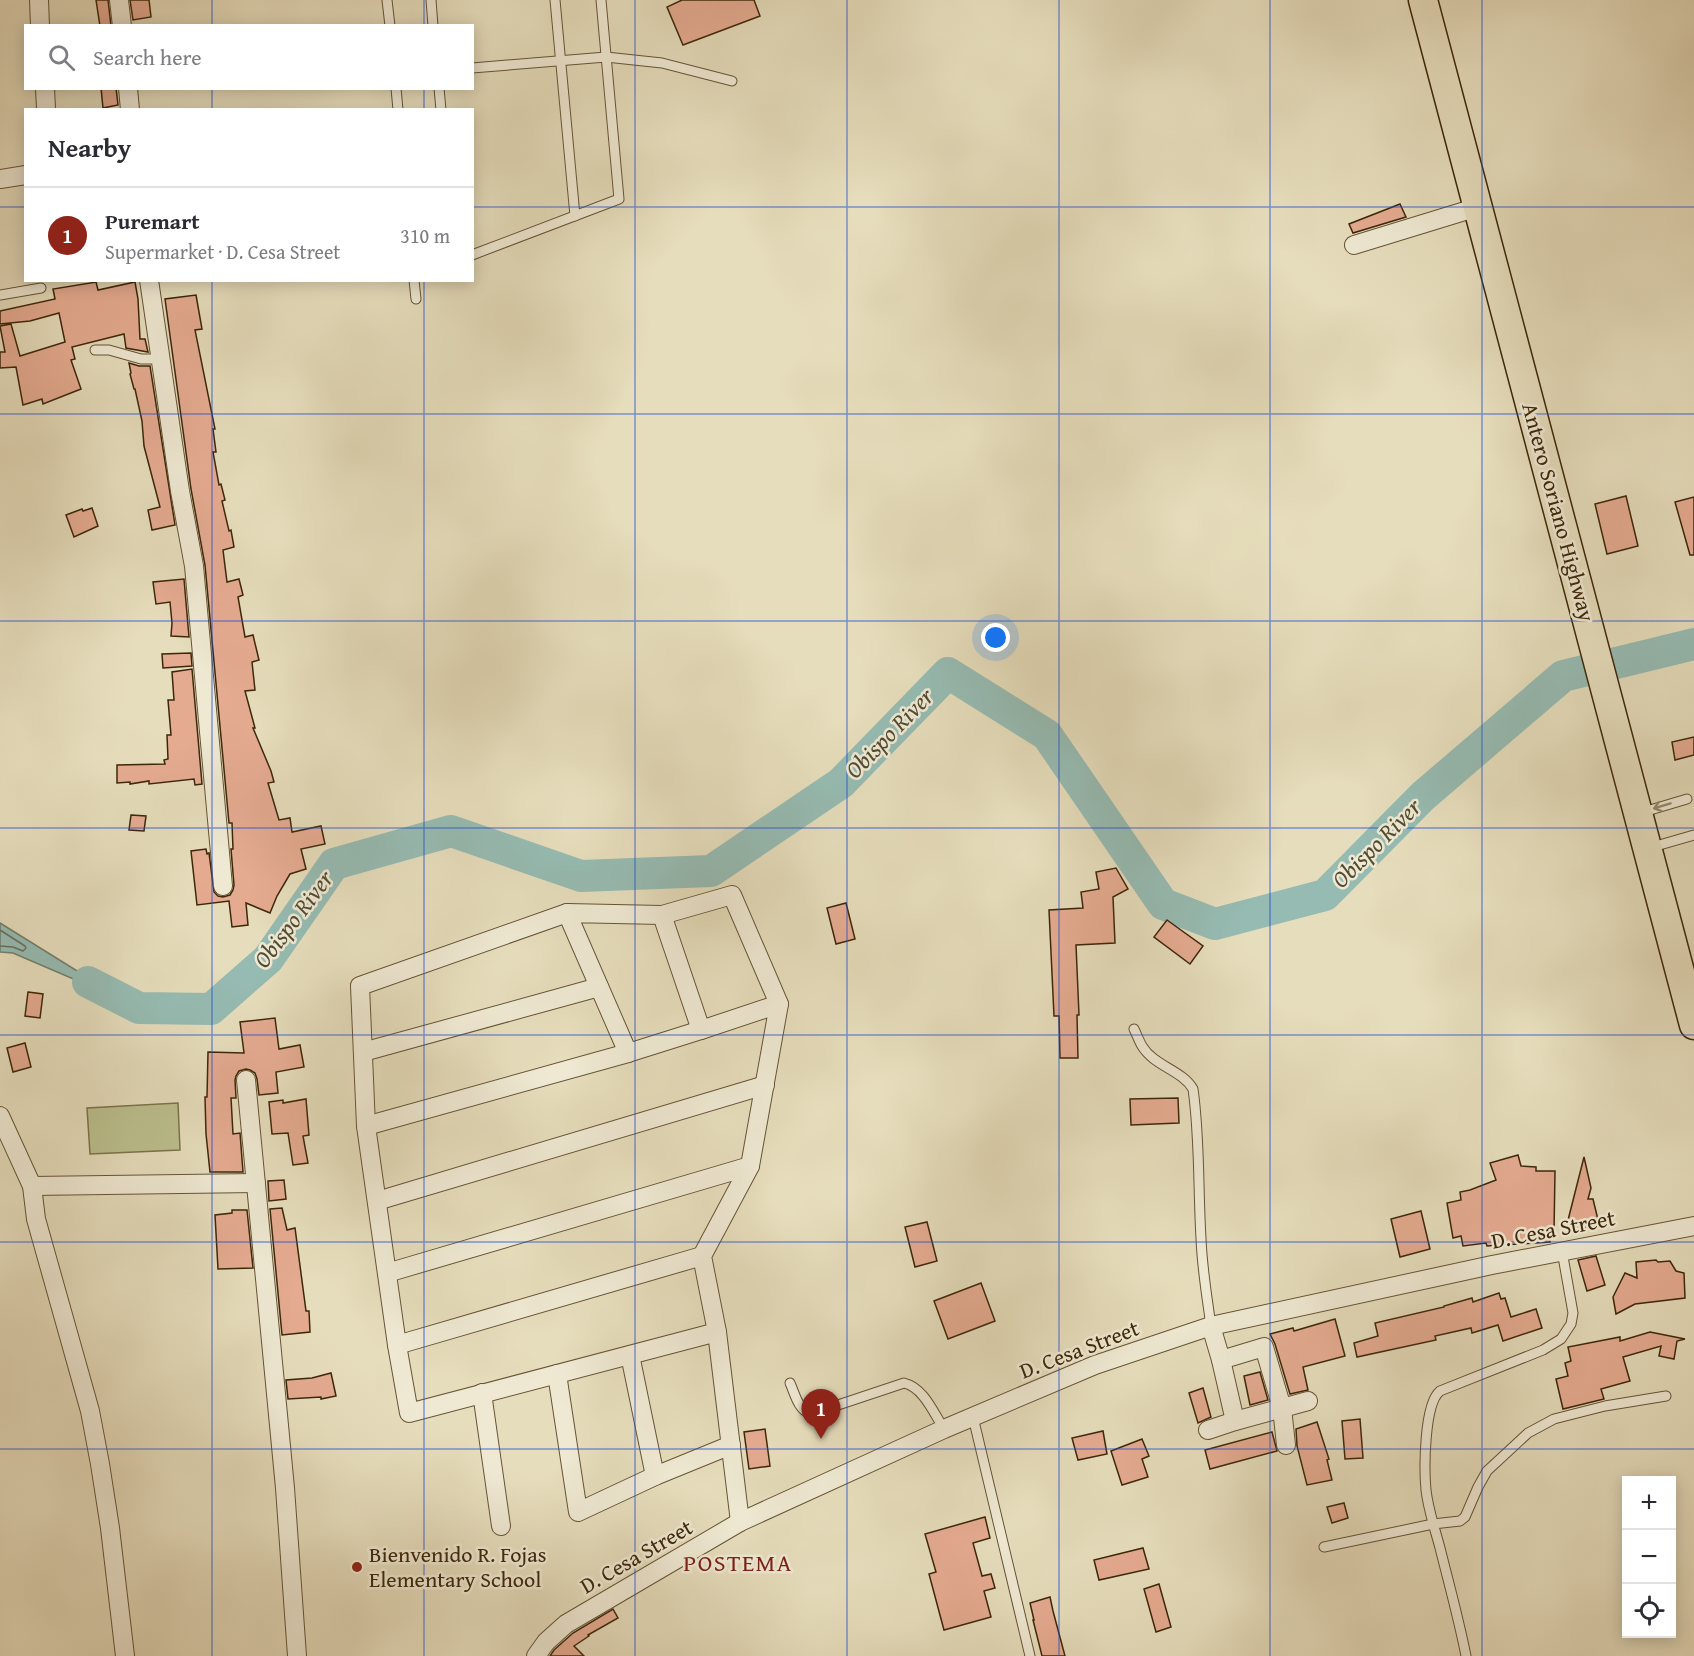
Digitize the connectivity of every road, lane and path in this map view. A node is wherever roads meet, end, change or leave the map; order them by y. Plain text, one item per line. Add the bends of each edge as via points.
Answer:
1 (39, 0) edge
2 (119, 0) edge
3 (387, 0) edge
4 (431, 0) edge
5 (555, 0) edge
6 (601, 0) edge
7 (1423, 0) edge
8 (40, 24) edge
9 (122, 24) edge
10 (390, 24) edge
11 (434, 24) edge
12 (606, 57) junction
13 (561, 61) junction
14 (474, 69) edge
15 (732, 81) dead end
16 (45, 90) edge
17 (128, 90) edge
18 (396, 90) edge
19 (439, 90) edge
20 (46, 108) edge
21 (130, 108) edge
22 (398, 108) edge
23 (441, 108) edge
24 (24, 175) edge
25 (0, 179) edge
26 (1478, 207) junction
27 (575, 216) junction
28 (1354, 244) dead end
29 (474, 254) edge
30 (149, 282) edge
31 (414, 282) edge
32 (41, 288) dead end
33 (0, 295) edge
34 (416, 299) dead end
35 (95, 350) dead end
36 (161, 359) junction
37 (1687, 799) dead end
38 (1638, 813) junction
39 (1694, 835) edge
40 (1647, 848) junction
41 (223, 886) dead end
42 (567, 913) junction
43 (662, 915) junction
44 (599, 987) junction
45 (779, 1004) junction
46 (1694, 1025) edge
47 (1134, 1029) dead end
48 (701, 1030) junction
49 (363, 1052) junction
50 (628, 1053) junction
51 (246, 1080) dead end
52 (765, 1085) junction
53 (0, 1116) edge
54 (366, 1126) junction
55 (750, 1166) junction
56 (256, 1182) junction
57 (32, 1186) junction
58 (377, 1201) junction
59 (1694, 1226) edge
60 (1562, 1251) junction
61 (702, 1256) junction
62 (387, 1273) junction
63 (1211, 1326) junction
64 (717, 1332) junction
65 (397, 1345) junction
66 (630, 1355) junction
67 (1221, 1360) junction
68 (557, 1374) junction
69 (790, 1383) dead end
70 (482, 1393) junction
71 (1666, 1396) dead end
72 (1308, 1401) dead end
73 (1282, 1408) junction
74 (973, 1417) junction
75 (1235, 1421) junction
76 (944, 1429) junction
77 (1208, 1430) dead end
78 (730, 1445) junction
79 (1286, 1445) dead end
80 (655, 1476) junction
81 (740, 1522) junction
82 (1433, 1524) junction
83 (501, 1526) dead end
84 (1324, 1546) dead end
85 (124, 1656) edge
86 (297, 1656) edge
87 (536, 1656) edge
88 (1030, 1656) edge
89 (1466, 1656) edge

1 - 8 street
2 - 9 street
3 - 10 lane
4 - 11 lane
5 - 13 lane
6 - 12 lane
7 - 26 main road, Antero Soriano Highway
12 - 13 lane
12 - 15 lane via 662,63
12 - 27 lane via 619,199
13 - 14 lane
13 - 27 lane
16 - 20 street
17 - 21 street
18 - 22 lane
19 - 23 lane
24 - 25 street
26 - 28 street
26 - 38 main road, Antero Soriano Highway
27 - 29 lane
30 - 36 street
31 - 34 lane
32 - 33 lane
35 - 36 lane
36 - 41 street via 194,566
37 -> 38 lane
38 - 40 main road, Antero Soriano Highway
39 - 40 lane
40 - 46 main road, Antero Soriano Highway
42 - 43 street
42 - 44 street
42 - 49 street via 360,986
43 - 45 street via 732,895
43 - 48 street
44 - 49 street
44 - 50 street
45 - 48 street
45 - 52 street
47 - 63 lane via 1143,1048 1193,1089 1201,1248
48 - 50 street
49 - 54 street
50 - 54 street
51 - 56 street
52 - 55 street
52 - 58 street
53 - 57 street
54 - 58 street
55 - 61 street
55 - 62 street
56 - 57 street
56 - 86 street
57 - 85 street via 36,1219 90,1411 110,1528
58 - 62 street
59 - 60 street, D. Cesa Street
60 - 63 street, D. Cesa Street
60 - 82 lane via 1573,1313 1561,1339 1435,1395 1428,1420 1425,1464
61 - 64 street
61 - 65 street
62 - 65 street
63 - 67 street
63 - 74 street, D. Cesa Street via 1095,1365
64 - 66 street
64 - 78 street
65 - 70 street via 409,1413
66 - 68 street
66 - 80 street
67 - 73 street via 1264,1347
67 - 75 street
68 - 70 street
68 - 80 street via 578,1512
69 - 76 lane via 801,1408 811,1414 904,1383 911,1385 919,1390
70 - 83 street
71 - 82 lane via 1605,1406 1554,1419 1537,1428 1487,1470 1465,1517
72 - 73 street
73 - 75 street
73 - 79 street
74 - 76 street, D. Cesa Street
74 - 88 lane
75 - 77 street
76 - 81 street, D. Cesa Street
78 - 80 street
78 - 81 street
81 - 87 street, D. Cesa Street via 566,1624
82 - 84 lane
82 - 89 lane

